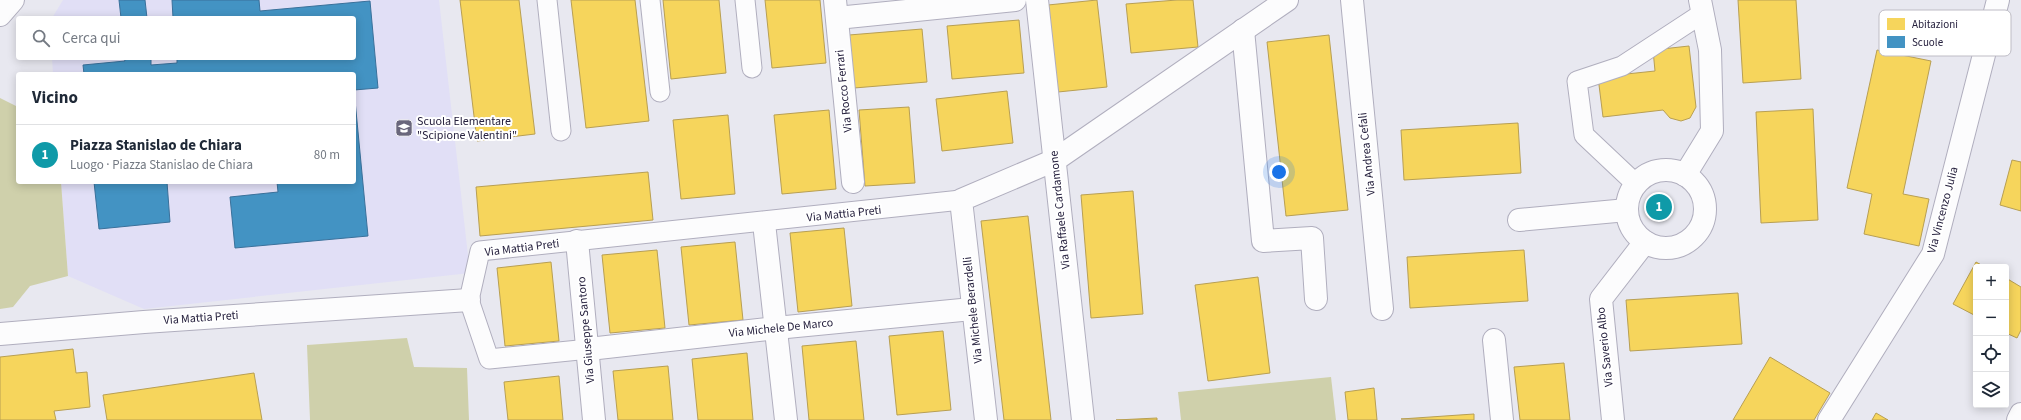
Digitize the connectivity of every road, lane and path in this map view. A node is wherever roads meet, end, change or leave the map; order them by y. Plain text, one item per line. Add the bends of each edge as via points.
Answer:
1 (13, 0) edge
2 (547, 0) edge
3 (650, 0) edge
4 (745, 0) edge
5 (1015, 0) edge
6 (1037, 0) edge
7 (1287, 0) edge
8 (1352, 0) edge
9 (1998, 0) edge
10 (1702, 7) edge
11 (836, 9) edge
12 (1995, 10) edge
13 (0, 15) edge
14 (1242, 30) junction
15 (1984, 56) edge
16 (752, 68) dead end
17 (660, 92) dead end
18 (561, 131) dead end
19 (1055, 160) junction
20 (1685, 175) junction
21 (853, 182) dead end
22 (1636, 184) junction
23 (961, 200) junction
24 (1627, 210) junction
25 (1519, 220) dead end
26 (764, 223) junction
27 (577, 241) junction
28 (1645, 242) junction
29 (1316, 299) dead end
30 (469, 300) junction
31 (972, 309) junction
32 (1382, 309) dead end
33 (776, 328) junction
34 (0, 334) edge
35 (1494, 340) dead end
36 (589, 349) junction
37 (2021, 414) edge
38 (594, 420) edge
39 (786, 420) edge
40 (986, 420) edge
41 (1083, 420) edge
42 (1502, 420) edge
43 (1613, 420) edge
44 (1829, 420) edge
45 (2018, 420) edge

1 - 13 street
2 - 18 lane
3 - 17 lane
4 - 16 lane
5 - 11 street
6 - 19 street, Via Raffaele Cardamone
7 - 14 street
8 - 32 street, Via Andrea Cefali
9 - 12 street, Via Vincenzo Julia
10 - 20 street via 1710,50 1712,131
10 - 22 lane via 1622,66 1577,81 1584,135
11 - 21 street, Via Rocco Ferrari
14 - 19 street
14 - 29 street via 1262,241 1312,238
15 - 44 street, Via Vincenzo Julia via 1933,254
19 - 23 street
19 - 41 street, Via Raffaele Cardamone
20 - 22 street via 1659,171 1646,176
20 - 28 street via 1696,183 1703,194 1704,219 1700,230 1691,240 1680,246 1656,247
22 - 24 street
23 - 26 lane, Via Mattia Preti
23 - 31 street, Via Michele Berardelli
24 - 25 street
24 - 28 street via 1630,223
26 - 27 lane, Via Mattia Preti
26 - 33 street
27 - 30 lane, Via Mattia Preti via 480,251
27 - 36 street, Via Giuseppe Santoro
28 - 43 street, Via Saverio Albo via 1601,299
30 - 34 street, Via Mattia Preti
30 - 36 lane via 489,359
31 - 33 street, Via Michele De Marco
31 - 40 street, Via Michele Berardelli
33 - 36 street, Via Michele De Marco
33 - 39 street
35 - 42 street
36 - 38 street, Via Giuseppe Santoro
37 - 45 street

